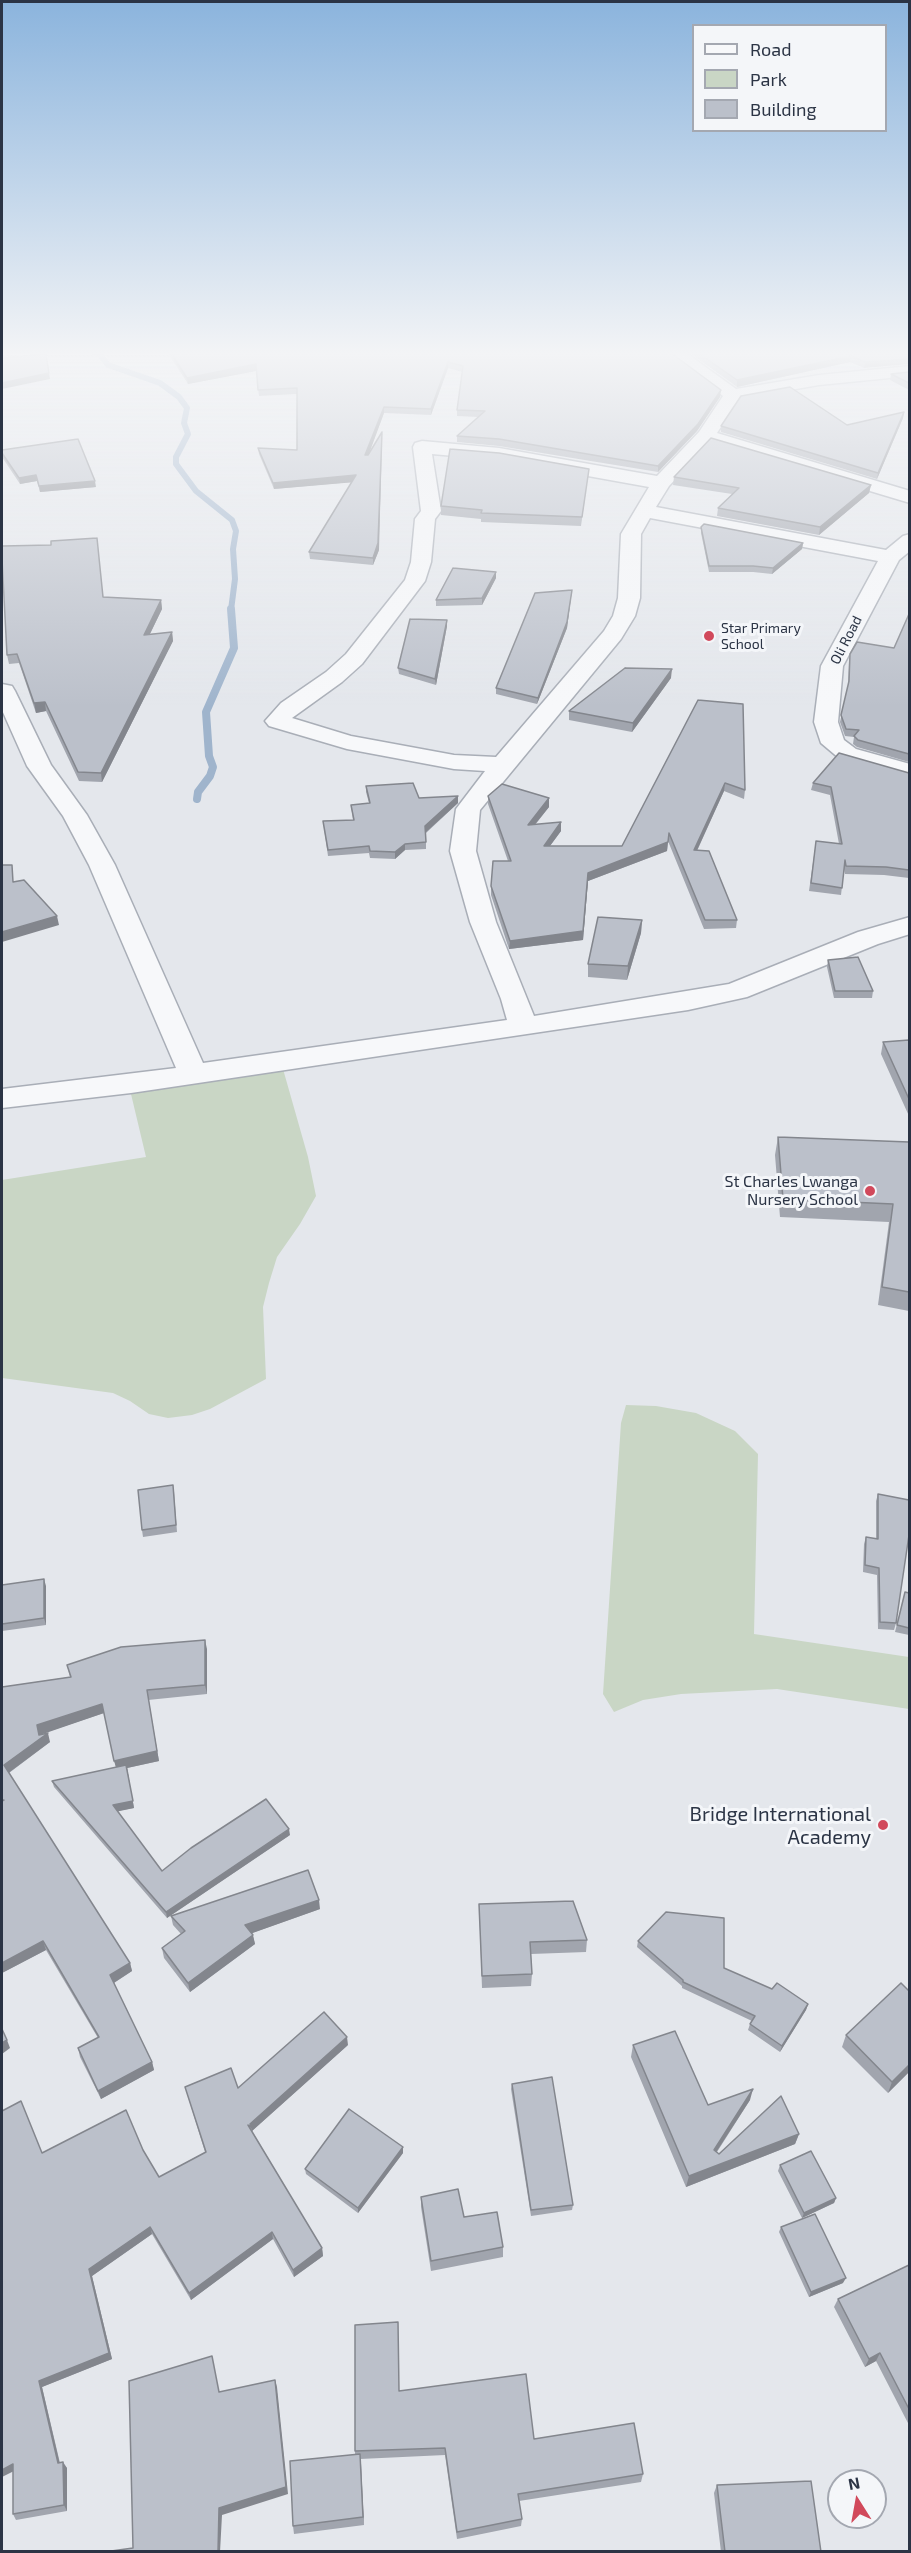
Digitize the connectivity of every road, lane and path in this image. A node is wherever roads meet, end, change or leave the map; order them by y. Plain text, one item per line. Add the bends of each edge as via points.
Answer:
1 (425, 469) edge
2 (584, 469) edge
3 (674, 469) edge
4 (818, 469) edge
5 (661, 483) junction
6 (909, 496) edge
7 (644, 511) junction
8 (909, 540) edge
9 (890, 558) junction
10 (2, 691) edge
11 (502, 765) junction
12 (909, 772) edge
13 (909, 925) edge
14 (523, 1027) junction
15 (193, 1074) junction
16 (2, 1098) edge

1 - 11 street via 431,511 425,519 415,581 354,659 277,721 347,742 454,762
2 - 5 street
3 - 5 street
4 - 6 street
5 - 7 street
7 - 9 street
7 - 11 street via 631,534 629,598 624,616
8 - 9 street, Oli Road
9 - 12 street, Oli Road via 831,666 826,722 833,743 848,754
10 - 15 street via 39,766 75,815 102,865
11 - 14 street via 468,809 463,851 483,922
13 - 14 street via 737,991
14 - 15 street
15 - 16 street

